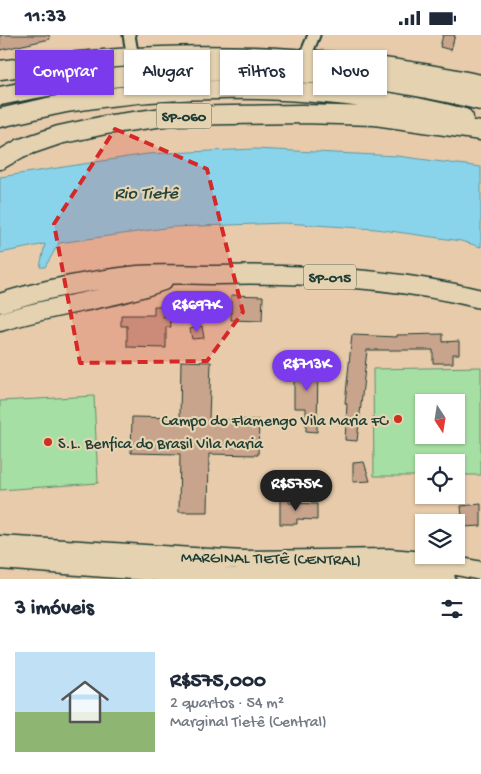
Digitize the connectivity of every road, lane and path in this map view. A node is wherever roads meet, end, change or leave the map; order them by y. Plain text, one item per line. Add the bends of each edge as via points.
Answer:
1 (128, 35) edge
2 (314, 35) edge
3 (131, 50) edge
4 (210, 55) edge
5 (305, 57) junction
6 (15, 68) edge
7 (0, 70) edge
8 (114, 78) edge
9 (15, 79) edge
10 (0, 82) edge
11 (481, 84) edge
12 (15, 92) edge
13 (0, 95) edge
14 (56, 95) edge
15 (481, 101) edge
16 (0, 107) edge
17 (0, 118) edge
18 (481, 123) edge
19 (481, 131) edge
20 (0, 160) edge
21 (178, 275) junction
22 (481, 299) edge
23 (0, 303) edge
24 (0, 322) edge
25 (0, 545) edge
26 (0, 560) edge
27 (481, 571) edge
28 (215, 575) junction
29 (250, 579) edge
30 (446, 579) edge

1 - 3 lane
2 - 5 lane
4 - 5 highway
5 - 11 highway via 440,75
6 - 7 highway
8 - 15 highway via 187,72 282,73 385,81
9 - 10 highway
12 - 13 highway
14 - 16 highway
17 - 18 highway via 77,102 163,93 251,90 340,95 409,104
19 - 20 highway, SP-060 via 376,116 171,116 59,135 21,148
21 - 22 highway, SP-015 via 320,276 402,284
21 - 23 highway, SP-015 via 110,279
21 - 24 highway via 151,285
25 - 27 highway, MARGINAL TIETÊ (CENTRAL) via 242,560 389,558 438,561
26 - 28 highway
28 - 29 highway
28 - 30 highway via 410,574

